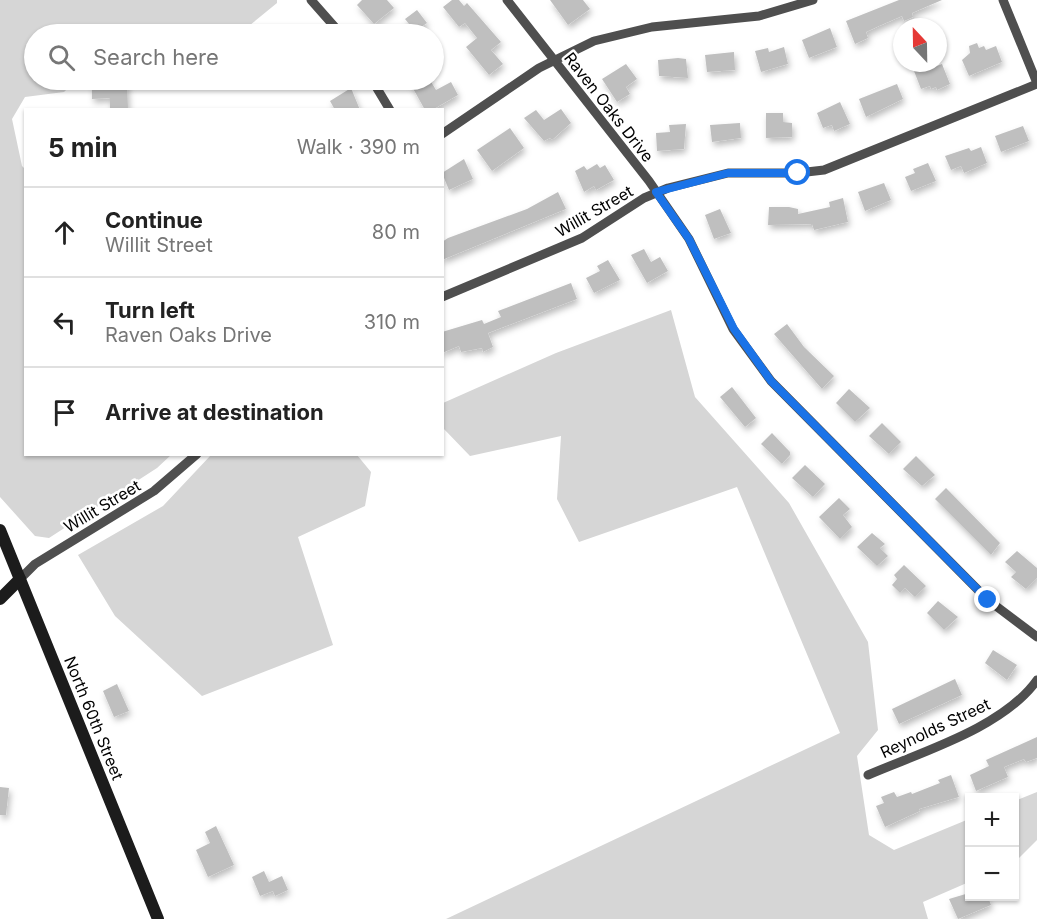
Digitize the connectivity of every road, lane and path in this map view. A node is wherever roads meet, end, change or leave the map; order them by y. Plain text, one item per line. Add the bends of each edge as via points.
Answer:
1 (311, 0) edge
2 (507, 0) edge
3 (813, 0) edge
4 (1003, 0) edge
5 (332, 24) edge
6 (553, 60) junction
7 (1037, 84) edge
8 (378, 90) edge
9 (389, 108) edge
10 (444, 133) edge
11 (656, 192) junction
12 (444, 296) edge
13 (195, 456) edge
14 (0, 530) edge
15 (20, 579) junction
16 (0, 599) edge
17 (1037, 637) edge
18 (1037, 680) edge
19 (868, 775) dead end
20 (158, 919) edge

1 - 5 street
2 - 6 street, Raven Oaks Drive
3 - 6 street via 748,18 627,31 594,40
4 - 7 street
6 - 10 street
6 - 11 street, Raven Oaks Drive
7 - 11 street, Willit Street via 824,170 728,173
8 - 9 street
11 - 12 street, Willit Street via 582,238
11 - 17 street, Raven Oaks Drive via 689,239 734,329 771,381 988,600
13 - 15 street, Willit Street via 154,491 35,564
14 - 15 main road, North 60th Street
15 - 16 main road
15 - 20 main road, North 60th Street
18 - 19 street, Reynolds Street via 1017,703 989,722

